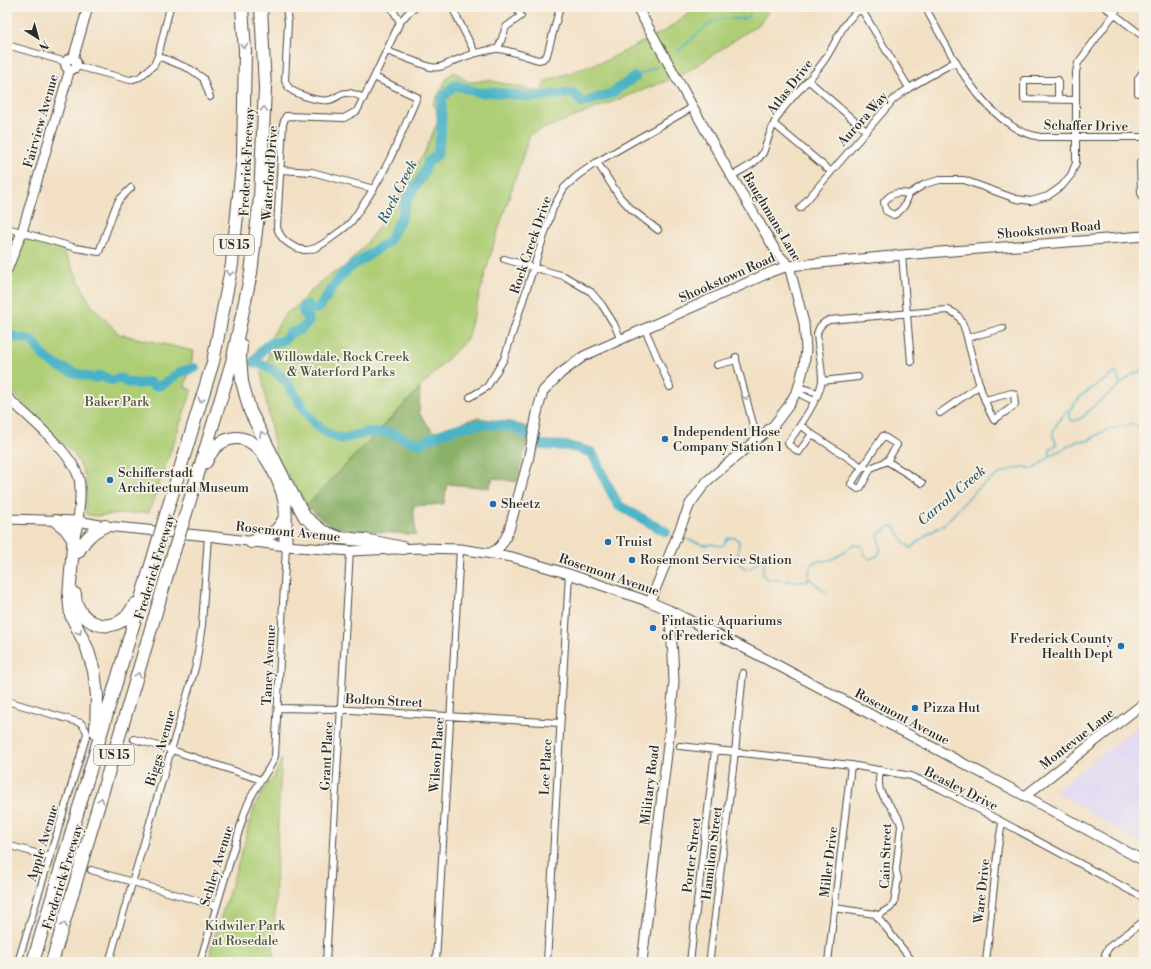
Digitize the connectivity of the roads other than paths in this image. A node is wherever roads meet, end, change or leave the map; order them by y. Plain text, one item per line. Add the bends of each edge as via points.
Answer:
1 (88, 7) edge
2 (170, 7) edge
3 (242, 7) edge
4 (261, 7) edge
5 (286, 7) edge
6 (391, 7) edge
7 (416, 7) edge
8 (452, 7) edge
9 (516, 7) edge
10 (560, 7) edge
11 (637, 7) edge
12 (925, 7) edge
13 (1105, 7) edge
14 (1119, 7) edge
15 (861, 8) edge
16 (1114, 14) junction
17 (400, 22) junction
18 (1144, 37) edge
19 (7, 45) edge
20 (498, 49) junction
21 (387, 51) junction
22 (475, 53) junction
23 (158, 56) junction
24 (956, 61) junction
25 (71, 64) junction
26 (1144, 70) edge
27 (374, 78) junction
28 (808, 80) junction
29 (909, 88) junction
30 (1144, 93) edge
31 (210, 97) dead end
32 (364, 98) junction
33 (1058, 99) junction
34 (1076, 100) junction
35 (693, 107) junction
36 (774, 124) junction
37 (866, 131) junction
38 (1144, 137) edge
39 (1077, 138) junction
40 (1144, 158) edge
41 (597, 162) junction
42 (281, 170) junction
43 (830, 172) junction
44 (732, 176) junction
45 (131, 188) dead end
46 (374, 189) junction
47 (909, 194) dead end
48 (1144, 199) edge
49 (800, 208) dead end
50 (7, 228) edge
51 (658, 230) dead end
52 (22, 232) junction
53 (1144, 236) edge
54 (902, 255) junction
55 (504, 259) dead end
56 (788, 266) junction
57 (535, 268) junction
58 (7, 270) edge
59 (251, 273) junction
60 (907, 313) junction
61 (1003, 328) dead end
62 (645, 330) junction
63 (967, 338) junction
64 (622, 340) junction
65 (911, 362) dead end
66 (717, 365) dead end
67 (858, 377) dead end
68 (822, 381) junction
69 (980, 385) junction
70 (670, 387) dead end
71 (798, 389) junction
72 (818, 393) junction
73 (7, 397) edge
74 (470, 397) dead end
75 (985, 400) junction
76 (814, 401) junction
77 (940, 413) dead end
78 (801, 425) junction
79 (812, 434) junction
80 (756, 436) junction
81 (887, 461) junction
82 (862, 467) junction
83 (871, 468) junction
84 (285, 481) junction
85 (922, 483) dead end
86 (190, 498) junction
87 (286, 516) junction
88 (7, 519) edge
89 (56, 521) junction
90 (78, 521) junction
91 (105, 526) junction
92 (208, 536) junction
93 (73, 539) junction
94 (506, 540) junction
95 (251, 542) junction
96 (286, 546) junction
97 (404, 548) junction
98 (460, 549) junction
99 (350, 551) junction
100 (78, 552) junction
101 (490, 553) junction
102 (512, 557) junction
103 (569, 574) junction
104 (143, 588) junction
105 (650, 602) junction
106 (669, 610) junction
107 (743, 673) dead end
108 (7, 701) edge
109 (1144, 704) edge
110 (278, 708) junction
111 (340, 710) junction
112 (450, 716) junction
113 (560, 723) junction
114 (134, 739) dead end
115 (680, 746) dead end
116 (96, 750) junction
117 (172, 750) junction
118 (715, 750) junction
119 (735, 752) junction
120 (851, 765) junction
121 (880, 770) junction
122 (261, 780) junction
123 (1025, 796) junction
124 (1002, 823) junction
125 (7, 845) edge
126 (50, 857) junction
127 (1144, 861) edge
128 (91, 870) dead end
129 (132, 882) junction
130 (1144, 898) edge
131 (216, 906) junction
132 (834, 908) junction
133 (877, 916) junction
134 (1144, 922) edge
135 (710, 957) dead end
136 (18, 962) edge
137 (33, 962) edge
138 (52, 962) edge
139 (109, 962) edge
140 (200, 962) edge
141 (326, 962) edge
142 (436, 962) edge
143 (547, 962) edge
144 (642, 962) edge
145 (690, 962) edge
146 (828, 962) edge
147 (913, 962) edge
148 (986, 962) edge
149 (1108, 962) edge

1 - 25 main road, Fairview Avenue
2 - 23 street
3 -> 104 highway, Frederick Freeway / US 15, bridge via 245,52 243,156 232,264 213,362
59 -> 4 highway, Frederick Freeway / US 15 via 260,198 265,88
5 - 32 street via 288,23 285,81 289,88 316,100 334,99 346,92
6 - 17 street
7 - 17 street, Waterford Drive
8 - 22 street
9 - 20 street via 520,16 506,27
10 - 20 street via 547,55 543,59 538,60
11 - 35 main road, Baughmans Lane
12 - 24 street, Schaffer Drive
13 - 16 street
14 - 16 street
15 - 28 street, Atlas Drive via 840,31 828,56
15 - 29 street
16 - 18 street
16 - 34 street via 1078,63
17 - 21 street, Waterford Drive
19 - 25 street
20 - 22 street
21 - 22 street via 437,68
21 - 27 street, Waterford Drive
23 - 25 street via 154,65 140,77 130,80
23 - 31 street via 190,69 202,78
24 - 29 street, Aurora Way
24 - 39 street, Schaffer Drive via 982,99 1012,127 1040,137
25 - 52 main road, Fairview Avenue
26 - 30 street via 1138,79 1138,93
27 - 32 street, Waterford Drive
27 - 46 street, Waterford Drive via 417,97
28 - 36 street, Atlas Drive
28 - 37 street
29 - 37 street, Aurora Way via 894,99
32 - 42 street, Waterford Drive via 357,112 344,118 286,116 283,124
33 - 33 street via 1058,80 1024,80 1024,99
33 - 34 street
34 - 39 street
35 - 41 street, Rock Creek Drive
35 - 44 main road, Baughmans Lane
36 - 43 street
36 - 44 street, Atlas Drive via 760,158
37 - 43 street, Aurora Way
38 - 39 street, Schaffer Drive
39 - 47 street via 1076,163 1071,175 1062,186 1048,196 1031,200 1016,199 964,180 940,180 925,184
40 - 48 street via 1140,162 1141,194
41 - 51 street via 619,196
41 - 57 street, Rock Creek Drive via 564,188 553,208
42 - 46 street via 312,172
42 - 46 street, Waterford Drive via 277,227 284,241 304,251 323,244 350,224
43 - 49 street, Aurora Way
44 - 56 main road, Baughmans Lane
45 - 52 street via 115,208 99,252
50 - 52 street
52 - 58 main road, Fairview Avenue
53 - 54 main road, Shookstown Road
54 - 56 main road, Shookstown Road
54 - 60 street
55 - 57 street
56 - 62 main road, Shookstown Road
56 - 71 main road, Baughmans Lane via 804,323 806,350
57 - 64 street via 564,276 591,292 602,305
57 - 74 street, Rock Creek Drive via 504,359 486,387
84 -> 59 highway via 250,410 242,382 240,357
59 - 86 highway, Frederick Freeway / US 15 via 232,362
60 - 63 street via 948,310 954,312 961,319
60 - 65 street
60 - 68 street via 829,320 822,323 817,334
61 - 63 street
62 - 64 main road, Shookstown Road
62 - 70 street
63 - 69 street
64 - 94 main road, Shookstown Road via 584,356 543,391 528,461
66 - 80 street via 736,358
67 - 68 street
68 - 72 street
69 - 75 street
69 - 77 street
71 - 72 street
71 - 76 street via 802,395
71 - 80 main road, Baughmans Lane via 774,425
72 - 76 street
73 - 90 main road via 74,465 80,490
75 - 75 street via 994,420 1015,405 1012,393
76 - 78 street
78 - 79 street
78 - 79 street via 789,445 799,452
79 - 82 street
80 - 105 main road, Baughmans Lane via 706,481 690,504
81 - 82 street via 897,445 883,436
81 - 83 street
81 - 85 street
82 - 83 street
82 - 83 street via 851,484 858,489
84 - 96 highway via 292,523
84 - 97 highway via 305,517 322,531 340,538
86 - 87 highway via 212,450 219,443 236,438 251,443 269,463 282,491
138 -> 86 highway, Frederick Freeway / US 15, bridge
87 - 95 highway via 275,532
87 - 96 highway
88 - 89 main road, Rosemont Avenue
89 - 90 main road, Rosemont Avenue
89 - 93 highway
90 - 91 main road, Rosemont Avenue
90 - 93 highway
90 - 100 highway
91 - 92 main road, Rosemont Avenue
91 - 100 highway via 90,535
92 - 95 main road, Rosemont Avenue
92 - 117 street, Biggs Avenue via 200,642
93 -> 116 highway via 70,607 94,671 97,695
94 - 101 main road via 498,550
94 - 102 main road via 508,553
95 - 96 main road, Rosemont Avenue
96 - 99 main road, Rosemont Avenue
96 - 110 street, Taney Avenue
97 - 98 main road, Rosemont Avenue
97 - 99 main road, Rosemont Avenue
98 - 101 main road, Rosemont Avenue
98 - 112 street, Wilson Place
99 - 111 street, Grant Place
100 - 104 highway via 75,596 79,610 88,620 100,625 119,622 129,614
101 - 102 main road, Rosemont Avenue
102 - 103 main road, Rosemont Avenue
103 - 105 main road, Rosemont Avenue
103 - 113 street, Lee Place
104 - 116 highway, Frederick Freeway / US 15
105 - 106 main road, Rosemont Avenue
106 - 123 main road, Rosemont Avenue
106 - 144 main road, Military Road via 674,682
107 - 119 street, Hamilton Street
108 - 126 street, Apple Avenue via 81,724 86,730 87,734
109 - 123 main road, Montevue Lane
110 - 111 street, Bolton Street
110 - 122 street, Taney Avenue via 275,756
111 - 112 street, Bolton Street
111 - 141 street, Grant Place
112 - 113 street, Bolton Street
112 - 142 street, Wilson Place
113 - 143 street, Lee Place
114 - 117 street
115 - 118 street, Beasley Drive
116 - 137 highway, Frederick Freeway / US 15
117 - 122 street
117 - 129 street, Biggs Avenue
118 - 119 street, Beasley Drive
118 - 145 street, Porter Street
119 - 120 street, Beasley Drive
119 - 135 street, Hamilton Street
120 - 121 street, Beasley Drive
120 - 132 street, Miller Drive
121 - 124 street, Beasley Drive via 928,782
121 - 133 street, Cain Street via 880,789 900,820 901,826 894,903
122 - 131 street, Schley Avenue via 245,811
123 - 127 main road, Rosemont Avenue
124 - 130 street, Beasley Drive
124 - 148 street, Ware Drive
125 - 126 street
126 - 136 street, Apple Avenue
128 - 129 street
129 - 131 street
129 - 139 street, Biggs Avenue
131 - 140 street, Schley Avenue
132 - 133 street
132 - 146 street, Miller Drive
133 - 147 street
134 - 149 street via 1109,947 1105,954

